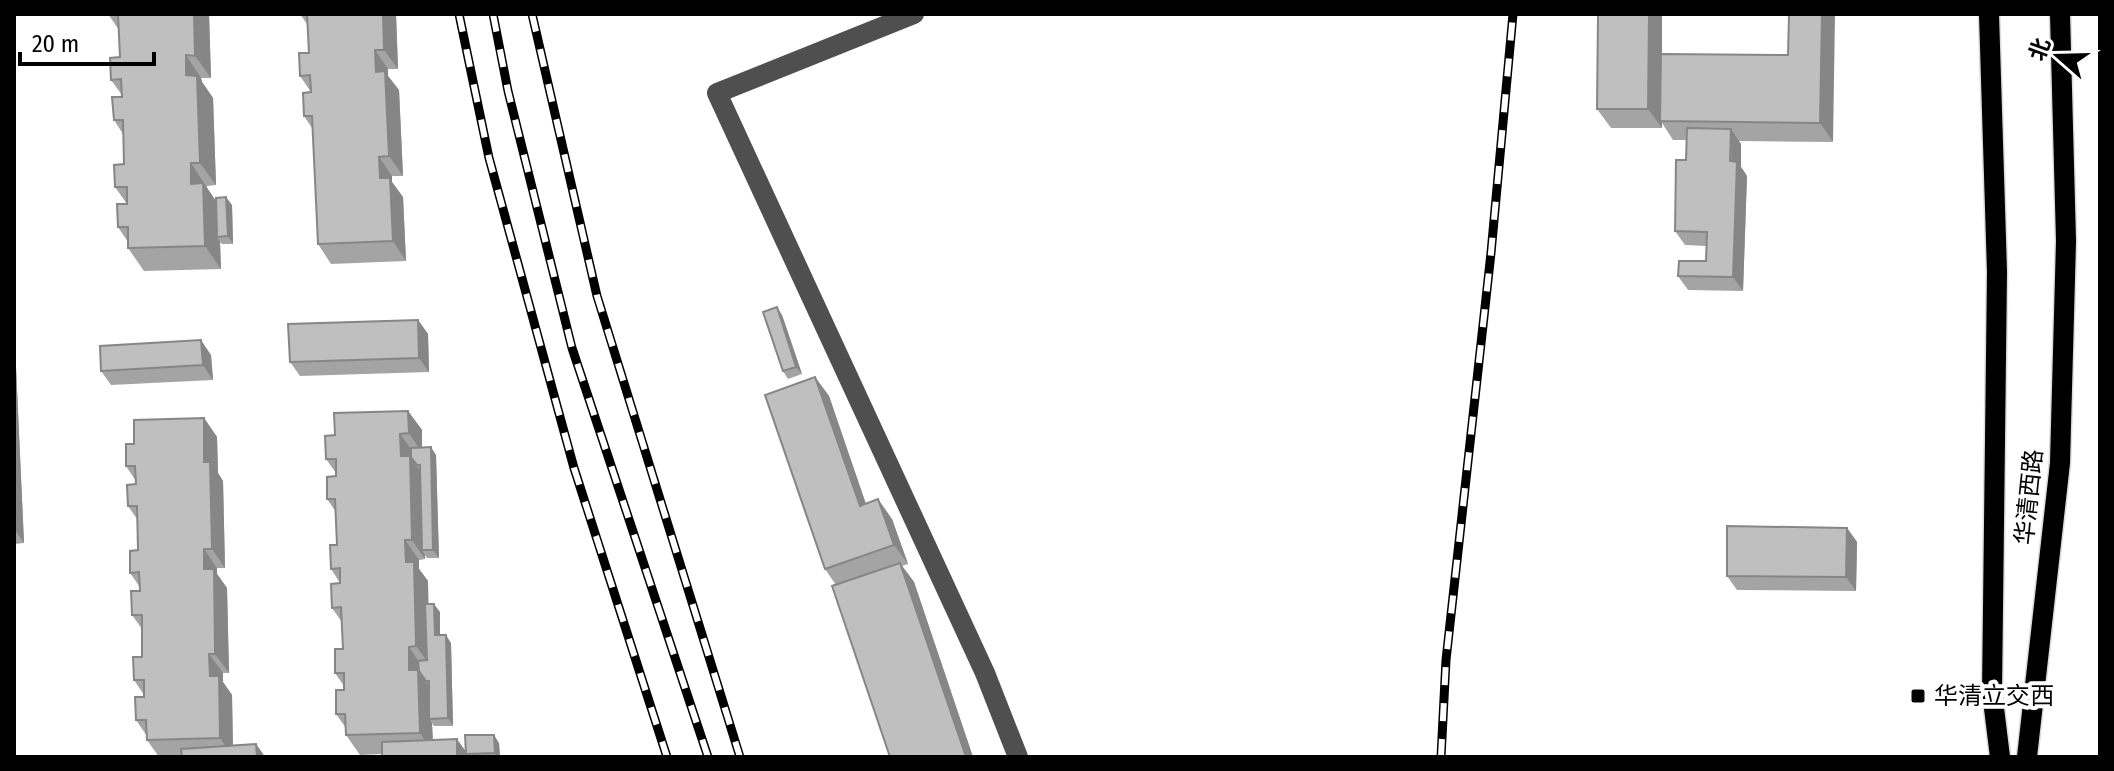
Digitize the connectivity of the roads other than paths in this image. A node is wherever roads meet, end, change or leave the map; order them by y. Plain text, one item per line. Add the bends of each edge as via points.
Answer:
1 (914, 14) edge
2 (1989, 14) edge
3 (2060, 14) edge
4 (1018, 757) edge
5 (2000, 757) edge
6 (2027, 757) edge

1 - 4 lane via 717,93 985,673
2 - 5 main road via 1997,272 1992,692
3 - 6 main road, 华清西路 via 2066,241 2060,463

